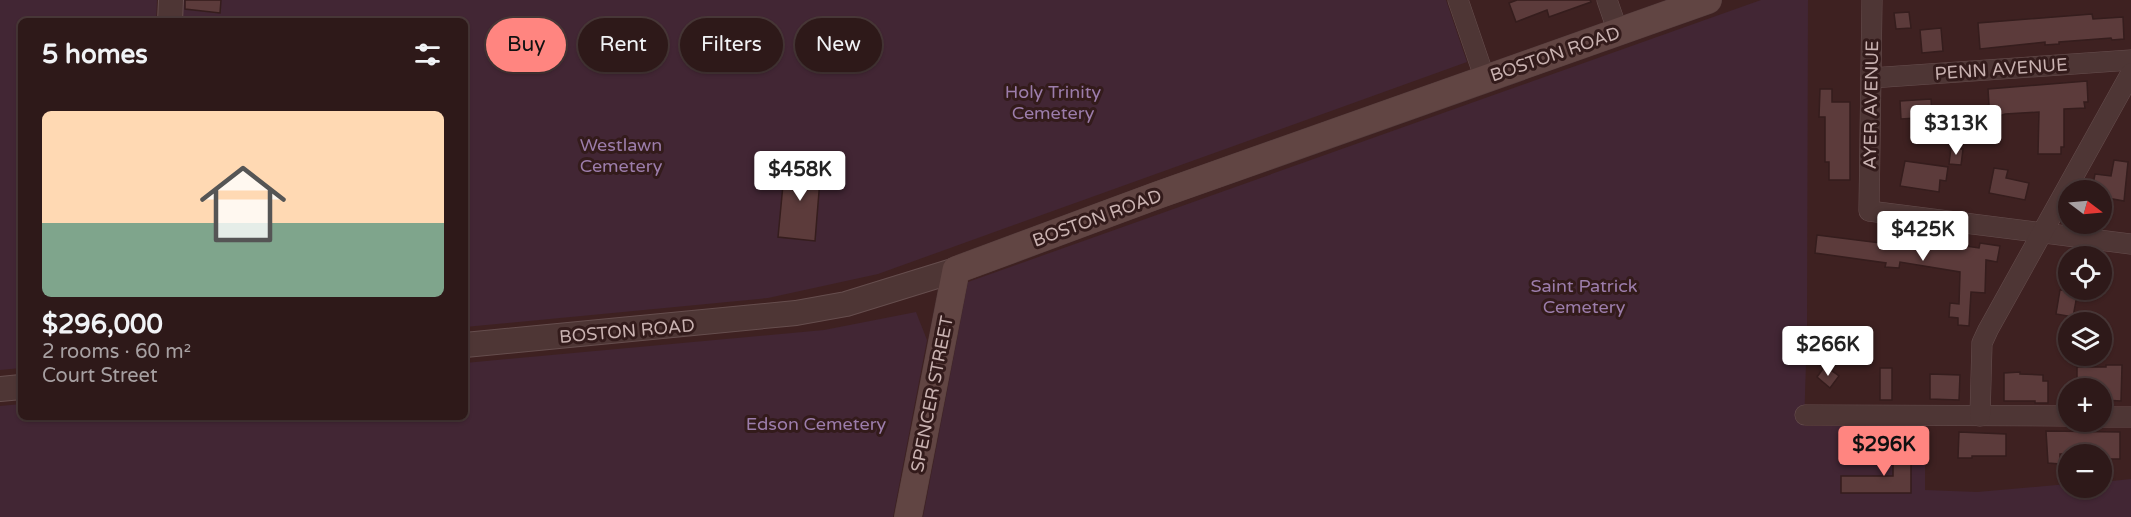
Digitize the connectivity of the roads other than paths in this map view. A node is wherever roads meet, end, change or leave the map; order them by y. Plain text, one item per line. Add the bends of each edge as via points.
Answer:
1 (171, 0) edge
2 (1458, 0) edge
3 (1607, 0) edge
4 (1708, 0) edge
5 (1872, 0) edge
6 (170, 18) edge
7 (1618, 32) junction
8 (2131, 60) edge
9 (2131, 73) edge
10 (1871, 78) junction
11 (1485, 79) junction
12 (2041, 231) junction
13 (2131, 244) edge
14 (956, 270) junction
15 (468, 345) edge
16 (18, 387) edge
17 (0, 389) edge
18 (1804, 415) dead end
19 (1980, 416) junction
20 (2058, 416) edge
21 (2112, 417) edge
22 (2131, 417) edge
23 (908, 517) edge

1 - 6 street
2 - 11 street
3 - 7 street
4 - 7 main road, BOSTON ROAD
5 - 10 street, AYER AVENUE
7 - 11 main road, BOSTON ROAD
8 - 10 street, PENN AVENUE
9 - 12 street
10 - 12 street, AYER AVENUE via 1869,211
11 - 14 main road, BOSTON ROAD
12 - 13 street
12 - 19 street via 1982,343
14 - 15 street, BOSTON ROAD via 846,304 796,314
14 - 23 main road, SPENCER STREET
16 - 17 street
18 - 19 street
19 - 20 street
21 - 22 street

